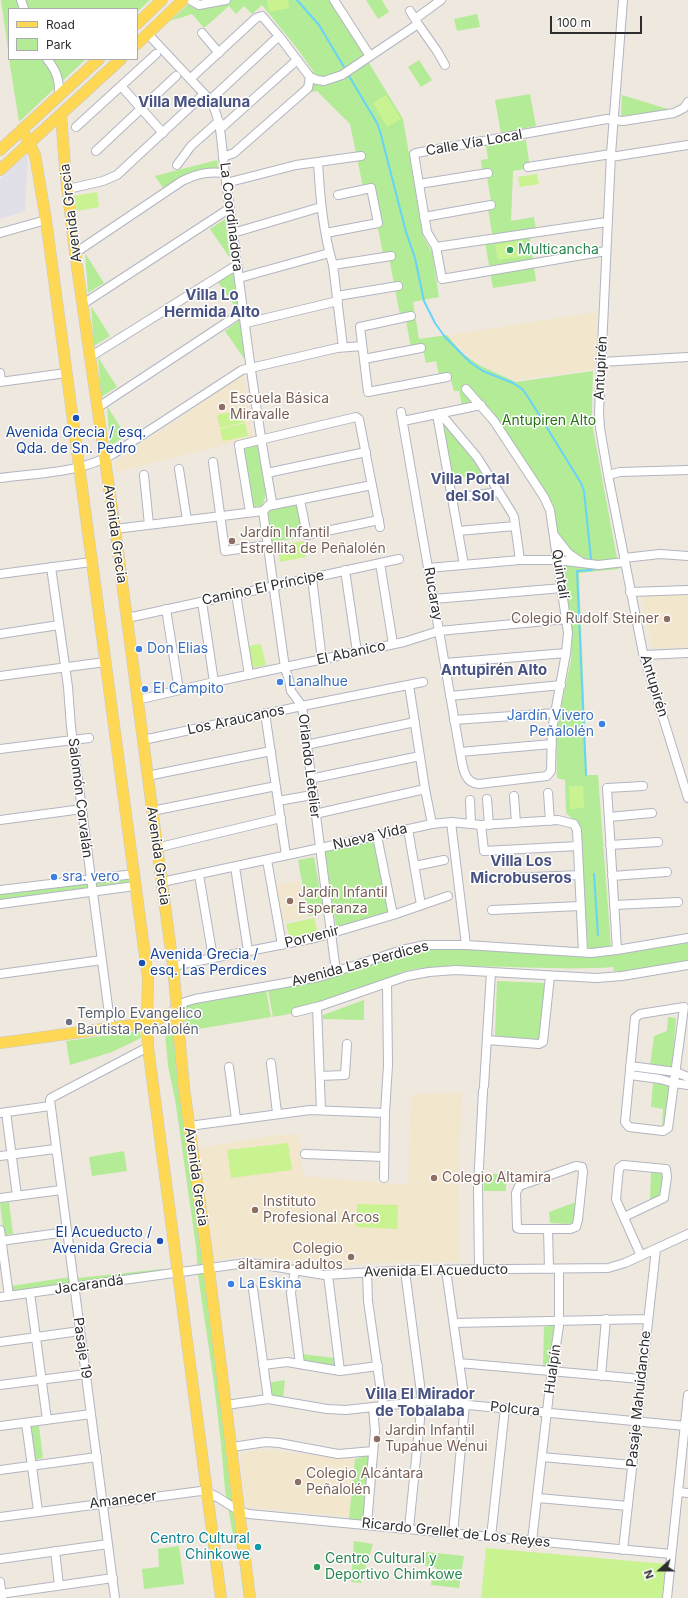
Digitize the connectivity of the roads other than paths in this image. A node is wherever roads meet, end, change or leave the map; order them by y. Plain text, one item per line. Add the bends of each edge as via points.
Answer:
1 (162, 0) edge
2 (183, 0) edge
3 (190, 0) edge
4 (226, 0) edge
5 (334, 0) edge
6 (441, 0) edge
7 (623, 0) edge
8 (410, 11) dead end
9 (417, 21) junction
10 (138, 23) edge
11 (202, 33) dead end
12 (148, 34) junction
13 (280, 36) junction
14 (138, 43) edge
15 (219, 53) junction
16 (156, 54) dead end
17 (370, 56) junction
18 (98, 60) edge
19 (120, 60) edge
20 (297, 60) junction
21 (50, 61) edge
22 (445, 65) dead end
23 (57, 75) junction
24 (176, 76) dead end
25 (310, 77) junction
26 (190, 79) junction
27 (75, 81) junction
28 (121, 86) junction
29 (59, 94) junction
30 (207, 97) junction
31 (688, 102) edge
32 (141, 109) junction
33 (61, 114) junction
34 (614, 120) junction
35 (220, 125) junction
36 (76, 127) dead end
37 (22, 129) junction
38 (163, 133) junction
39 (29, 143) junction
40 (688, 145) edge
41 (0, 150) edge
42 (96, 151) dead end
43 (611, 155) junction
44 (361, 156) dead end
45 (223, 157) junction
46 (318, 162) junction
47 (177, 165) dead end
48 (528, 167) dead end
49 (0, 170) edge
50 (225, 173) junction
51 (488, 173) dead end
52 (226, 183) junction
53 (419, 184) junction
54 (68, 189) junction
55 (338, 195) dead end
56 (491, 205) dead end
57 (321, 207) junction
58 (230, 208) junction
59 (424, 217) junction
60 (46, 220) junction
61 (607, 222) junction
62 (0, 233) edge
63 (233, 233) junction
64 (326, 233) junction
65 (436, 247) junction
66 (606, 251) junction
67 (76, 253) junction
68 (329, 253) junction
69 (391, 256) dead end
70 (237, 265) junction
71 (333, 266) junction
72 (239, 278) junction
73 (398, 286) dead end
74 (337, 299) junction
75 (83, 304) junction
76 (244, 311) junction
77 (411, 316) dead end
78 (246, 323) junction
79 (362, 346) junction
80 (342, 347) junction
81 (421, 348) dead end
82 (90, 357) junction
83 (688, 357) edge
84 (364, 359) junction
85 (602, 362) junction
86 (251, 368) junction
87 (66, 373) junction
88 (447, 377) dead end
89 (0, 379) edge
90 (466, 389) dead end
91 (481, 405) junction
92 (97, 408) junction
93 (401, 412) dead end
94 (438, 413) junction
95 (403, 421) junction
96 (261, 439) junction
97 (366, 452) junction
98 (105, 459) junction
99 (213, 462) dead end
100 (83, 466) junction
101 (179, 468) dead end
102 (688, 470) edge
103 (267, 473) junction
104 (144, 475) dead end
105 (608, 475) junction
106 (0, 478) edge
107 (372, 485) junction
108 (499, 492) junction
109 (453, 498) junction
110 (300, 500) junction
111 (265, 509) junction
112 (250, 512) junction
113 (221, 516) junction
114 (187, 520) junction
115 (149, 525) junction
116 (515, 526) junction
117 (115, 529) junction
118 (458, 531) junction
119 (553, 535) junction
120 (268, 545) junction
121 (688, 556) edge
122 (399, 559) dead end
123 (520, 560) junction
124 (557, 560) junction
125 (624, 560) junction
126 (91, 562) junction
127 (380, 563) junction
128 (583, 563) junction
129 (464, 565) junction
130 (51, 568) junction
131 (428, 568) junction
132 (345, 570) junction
133 (0, 574) edge
134 (312, 578) junction
135 (273, 586) junction
136 (562, 588) junction
137 (688, 590) edge
138 (630, 592) junction
139 (236, 594) junction
140 (434, 599) junction
141 (202, 602) junction
142 (166, 609) junction
143 (126, 618) junction
144 (567, 619) junction
145 (59, 625) junction
146 (439, 631) junction
147 (0, 634) edge
148 (393, 644) junction
149 (357, 652) junction
150 (566, 653) junction
151 (688, 653) edge
152 (644, 655) junction
153 (322, 660) junction
154 (105, 662) junction
155 (445, 664) junction
156 (65, 667) junction
157 (285, 668) junction
158 (249, 675) junction
159 (0, 676) edge
160 (214, 682) junction
161 (424, 682) dead end
162 (409, 685) junction
163 (561, 685) junction
164 (179, 690) junction
165 (450, 696) junction
166 (137, 700) junction
167 (302, 706) junction
168 (556, 713) junction
169 (265, 714) junction
170 (454, 720) junction
171 (415, 722) junction
172 (89, 738) dead end
173 (73, 740) junction
174 (142, 740) junction
175 (306, 744) junction
176 (552, 744) junction
177 (0, 749) edge
178 (271, 751) junction
179 (460, 752) junction
180 (420, 756) junction
181 (147, 776) junction
182 (465, 776) joint
183 (310, 779) junction
184 (276, 786) junction
185 (643, 786) dead end
186 (425, 789) junction
187 (548, 793) dead end
188 (312, 795) junction
189 (688, 795) edge
190 (514, 796) dead end
191 (487, 799) dead end
192 (470, 800) dead end
193 (278, 801) junction
194 (82, 809) junction
195 (152, 811) junction
196 (652, 813) dead end
197 (315, 814) junction
198 (609, 817) junction
199 (281, 818) junction
200 (0, 820) edge
201 (550, 821) junction
202 (451, 822) junction
203 (516, 823) junction
204 (432, 824) junction
205 (472, 824) junction
206 (485, 825) junction
207 (408, 829) junction
208 (377, 836) junction
209 (658, 842) dead end
210 (610, 845) junction
211 (578, 846) junction
212 (156, 848) junction
213 (320, 849) junction
214 (286, 855) junction
215 (267, 860) junction
216 (444, 860) dead end
217 (415, 866) junction
218 (234, 867) junction
219 (667, 872) dead end
220 (134, 874) junction
221 (199, 875) junction
222 (579, 875) junction
223 (612, 876) junction
224 (91, 879) junction
225 (488, 880) dead end
226 (162, 882) junction
227 (135, 886) junction
228 (0, 890) edge
229 (93, 892) junction
230 (448, 896) dead end
231 (678, 902) dead end
232 (0, 904) edge
233 (614, 905) junction
234 (421, 906) junction
235 (580, 906) junction
236 (492, 910) dead end
237 (393, 915) junction
238 (331, 933) junction
239 (688, 938) edge
240 (282, 945) junction
241 (466, 945) junction
242 (617, 950) junction
243 (248, 951) junction
244 (583, 952) junction
245 (213, 958) junction
246 (102, 960) junction
247 (688, 965) edge
248 (173, 966) junction
249 (336, 972) junction
250 (491, 972) junction
251 (0, 974) edge
252 (550, 976) junction
253 (387, 983) junction
254 (178, 1006) junction
255 (686, 1007) edge
256 (317, 1008) junction
257 (296, 1012) dead end
258 (167, 1014) junction
259 (147, 1023) junction
260 (111, 1029) junction
261 (487, 1040) junction
262 (0, 1043) edge
263 (347, 1044) dead end
264 (148, 1047) junction
265 (181, 1050) junction
266 (270, 1063) dead end
267 (630, 1066) junction
268 (229, 1067) dead end
269 (676, 1072) junction
270 (630, 1075) junction
271 (320, 1076) junction
272 (688, 1077) edge
273 (674, 1083) junction
274 (688, 1085) edge
275 (50, 1102) junction
276 (321, 1110) junction
277 (3, 1113) edge
278 (277, 1113) junction
279 (385, 1113) junction
280 (236, 1119) junction
281 (189, 1126) junction
282 (56, 1149) junction
283 (11, 1154) junction
284 (305, 1154) dead end
285 (0, 1156) edge
286 (384, 1157) junction
287 (384, 1178) dead end
288 (61, 1190) junction
289 (17, 1196) junction
290 (0, 1198) edge
291 (624, 1217) junction
292 (548, 1229) junction
293 (0, 1230) edge
294 (67, 1232) junction
295 (688, 1234) edge
296 (1, 1241) edge
297 (656, 1249) junction
298 (641, 1256) junction
299 (209, 1269) junction
300 (549, 1269) junction
301 (559, 1269) junction
302 (295, 1270) junction
303 (446, 1270) junction
304 (479, 1270) junction
305 (404, 1271) junction
306 (367, 1272) junction
307 (178, 1273) junction
308 (328, 1275) junction
309 (74, 1287) junction
310 (253, 1289) dead end
311 (30, 1293) junction
312 (9, 1296) junction
313 (0, 1297) edge
314 (606, 1319) junction
315 (648, 1319) junction
316 (560, 1320) junction
317 (454, 1323) junction
318 (80, 1331) junction
319 (36, 1337) junction
320 (0, 1342) edge
321 (459, 1363) junction
322 (300, 1364) junction
323 (263, 1366) junction
324 (378, 1366) junction
325 (552, 1371) junction
326 (340, 1372) junction
327 (86, 1374) junction
328 (601, 1376) junction
329 (42, 1380) junction
330 (641, 1380) junction
331 (0, 1385) edge
332 (688, 1395) edge
333 (268, 1399) junction
334 (422, 1400) junction
335 (226, 1404) junction
336 (465, 1404) junction
337 (383, 1406) junction
338 (373, 1407) junction
339 (505, 1408) junction
340 (547, 1412) junction
341 (91, 1414) junction
342 (47, 1420) junction
343 (637, 1421) junction
344 (26, 1423) junction
345 (0, 1426) edge
346 (685, 1426) junction
347 (232, 1446) junction
348 (373, 1451) junction
349 (97, 1457) junction
350 (542, 1457) junction
351 (632, 1465) junction
352 (32, 1466) junction
353 (0, 1470) edge
354 (679, 1482) junction
355 (688, 1483) edge
356 (207, 1492) junction
357 (678, 1492) junction
358 (688, 1493) edge
359 (538, 1498) junction
360 (102, 1503) junction
361 (628, 1506) junction
362 (38, 1511) junction
363 (240, 1512) junction
364 (0, 1516) edge
365 (367, 1524) junction
366 (409, 1528) junction
367 (453, 1533) junction
368 (491, 1537) junction
369 (532, 1541) junction
370 (108, 1544) junction
371 (623, 1550) junction
372 (55, 1551) junction
373 (671, 1554) junction
374 (0, 1559) edge
375 (113, 1578) junction
376 (0, 1582) edge
377 (59, 1585) junction
378 (1, 1595) edge
379 (115, 1598) edge
380 (221, 1598) edge
381 (250, 1598) edge
382 (667, 1598) edge

1 - 10 main road
2 - 12 main road
3 - 4 street via 200,5
5 - 17 street
6 - 9 street
7 - 34 street, Antupirén
8 - 9 street
9 - 17 street
9 - 22 street
11 - 15 street
12 - 14 main road
12 - 26 street, La Coordinadora
13 - 15 street via 262,16 256,18
13 - 20 street
13 - 30 street
15 - 26 street
16 - 28 street
17 - 25 street via 342,75 327,80
18 - 27 main road
19 - 33 main road
20 - 25 street
20 - 35 street
21 - 23 street
23 - 27 street
23 - 29 street
24 - 32 street
25 - 45 street via 308,88 234,153
26 - 30 street, La Coordinadora
27 - 29 main road
28 - 32 street
28 - 36 street
29 - 37 main road
30 - 35 street, La Coordinadora via 215,109
30 - 38 street
31 - 34 street via 677,112 623,121
32 - 38 street
32 - 42 street
33 - 39 main road
33 - 54 main road, Avenida Grecia
34 - 43 street, Antupirén
34 - 53 street, Calle Vía Local via 416,152 414,154
35 - 45 street, La Coordinadora
35 - 47 street via 191,146
37 - 39 main road, Avenida Grecia
37 - 41 main road
38 - 54 street via 113,178
39 - 49 main road
39 - 60 main road, Avenida Grecia via 35,155
40 - 43 street
43 - 48 street
43 - 61 street, Antupirén
44 - 46 street
45 - 50 street, La Coordinadora
46 - 52 street
46 - 57 street
50 - 52 street, La Coordinadora
50 - 67 street via 200,173 182,181
51 - 53 street
52 - 58 street, La Coordinadora
53 - 59 street, Calle Vía Local
54 - 67 main road, Avenida Grecia
55 - 64 street via 371,188 378,223
56 - 59 street
57 - 63 street
57 - 64 street
58 - 63 street, La Coordinadora
58 - 75 street
59 - 65 street, Calle Vía Local via 427,232
60 - 62 street
60 - 87 main road, Avenida Grecia
61 - 65 street
61 - 66 street, Antupirén
63 - 70 street, La Coordinadora
64 - 68 street
65 - 66 street, Calle Vía Local via 442,279
66 - 85 street, Antupirén
67 - 75 main road, Avenida Grecia
68 - 71 street
68 - 72 street
69 - 71 street
70 - 72 street, La Coordinadora
70 - 82 street
71 - 74 street
72 - 76 street, La Coordinadora
73 - 74 street
74 - 78 street
74 - 80 street
75 - 82 main road, Avenida Grecia
76 - 78 street, La Coordinadora
76 - 92 street
77 - 79 street via 360,327
78 - 86 street, La Coordinadora
79 - 80 street
79 - 84 street
80 - 86 street
81 - 84 street
82 - 92 main road, Avenida Grecia
83 - 85 street
84 - 88 street via 368,392
85 - 105 street, Antupirén via 600,428
86 - 96 street, La Coordinadora
86 - 98 street via 242,370
87 - 89 street
87 - 100 main road, Avenida Grecia
90 - 91 street, Quintalí
91 - 94 street
91 - 119 street, Quintalí via 546,501 550,510
92 - 98 main road, Avenida Grecia
93 - 95 street, Rucaray
94 - 95 street
94 - 108 street via 477,457
94 - 109 street
95 - 131 street, Rucaray
96 - 97 street via 356,417 359,419
96 - 103 street, La Coordinadora
96 - 112 street via 239,444
97 - 103 street
97 - 107 street
98 - 100 street
98 - 117 main road, Avenida Grecia
99 - 113 street
100 - 106 street
100 - 126 main road, Avenida Grecia
101 - 114 street
102 - 105 street via 620,472
103 - 111 street, Orlando Letelier via 272,502
104 - 115 street
105 - 125 street, Antupirén
107 - 110 street
107 - 110 street via 380,524 307,535
108 - 109 street
108 - 116 street via 512,513
109 - 118 street
110 - 111 street
111 - 112 street
111 - 120 street, Orlando Letelier
112 - 113 street
113 - 114 street
113 - 120 street via 225,551
114 - 115 street
115 - 117 street
116 - 118 street
116 - 123 street
117 - 143 main road, Avenida Grecia
118 - 129 street
119 - 124 street, Quintalí
119 - 128 street via 568,553
120 - 135 street, Orlando Letelier
121 - 125 street via 660,554
122 - 127 street, Camino El Príncipe
123 - 124 street
123 - 129 street
124 - 128 street
124 - 136 street, Quintalí
125 - 128 street via 598,565
125 - 138 street, Antupirén
126 - 130 street
126 - 154 main road, Avenida Grecia
127 - 132 street, Camino El Príncipe
127 - 148 street
129 - 131 street
130 - 133 street
130 - 145 street, Salomón Corvalán
131 - 140 street, Rucaray
132 - 134 street, Camino El Príncipe
132 - 149 street
134 - 135 street, Camino El Príncipe
134 - 153 street
135 - 139 street, Camino El Príncipe
135 - 157 street, Orlando Letelier
136 - 140 street
136 - 144 street, Quintalí
137 - 138 street
138 - 152 street, Antupirén
139 - 141 street, Camino El Príncipe
139 - 158 street
140 - 146 street, Rucaray
141 - 142 street, Camino El Príncipe
141 - 160 street
142 - 143 street, Camino El Príncipe
142 - 164 street
143 - 166 main road, Avenida Grecia
144 - 146 street, El Abanico
144 - 150 street, Quintalí
145 - 147 street
145 - 156 street, Salomón Corvalán
146 - 148 street, El Abanico
146 - 155 street, Rucaray
148 - 149 street, El Abanico
149 - 153 street, El Abanico
150 - 155 street
150 - 163 street, Quintalí
151 - 152 street
152 - 189 street, Antupirén
153 - 157 street, El Abanico
154 - 156 street
154 - 220 main road, Avenida Grecia
155 - 165 street, Rucaray
156 - 159 street
156 - 173 street, Salomón Corvalán
157 - 158 street, El Abanico
157 - 167 street, Orlando Letelier via 291,691
158 - 160 street, El Abanico
160 - 164 street, El Abanico
161 - 162 street, Los Araucanos
162 - 167 street, Los Araucanos
162 - 171 street
163 - 165 street
163 - 168 street, Quintalí
164 - 166 street, El Abanico
165 - 170 street, Rucaray
166 - 174 main road, Avenida Grecia
167 - 169 street, Los Araucanos
167 - 175 street, Orlando Letelier
168 - 170 street
168 - 176 street, Quintalí
169 - 174 street, Los Araucanos
169 - 178 street
170 - 179 street, Rucaray
171 - 175 street
171 - 180 street
172 - 173 street
173 - 177 street
173 - 194 street, Salomón Corvalán
174 - 181 main road, Avenida Grecia
175 - 183 street, Orlando Letelier
176 - 179 street
176 - 182 street, Quintalí via 551,771 548,776 479,784 473,784
178 - 181 street
178 - 184 street
179 - 182 street, Rucaray
180 - 183 street
180 - 186 street
181 - 195 main road, Avenida Grecia
183 - 188 street, Orlando Letelier
184 - 193 street
184 - 195 street
185 - 198 street via 607,788
186 - 197 street
186 - 204 street
187 - 201 street
188 - 193 street
188 - 197 street, Orlando Letelier
190 - 203 street
191 - 206 street
192 - 205 street
193 - 199 street
194 - 200 street
194 - 224 street, Salomón Corvalán
195 - 212 main road, Avenida Grecia
196 - 198 street
197 - 213 street, Orlando Letelier
198 - 210 street
199 - 212 street
199 - 214 street
201 - 203 street, Nueva Vida
201 - 211 street, Nueva Vida via 568,821 574,824
202 - 204 street, Nueva Vida
202 - 205 street, Nueva Vida
202 - 241 street
203 - 206 street, Nueva Vida
204 - 207 street, Nueva Vida
205 - 206 street, Nueva Vida
206 - 211 street via 484,851
207 - 208 street, Nueva Vida
207 - 217 street
208 - 213 street, Nueva Vida
208 - 237 street
209 - 210 street
210 - 223 street
211 - 222 street
212 - 226 main road, Avenida Grecia
213 - 214 street, Nueva Vida
213 - 238 street, Orlando Letelier
214 - 215 street, Nueva Vida
215 - 218 street, Nueva Vida
215 - 240 street
216 - 217 street
217 - 234 street
218 - 221 street, Nueva Vida
218 - 243 street
219 - 223 street
220 - 224 street
220 - 227 main road, Avenida Grecia
221 - 226 street, Nueva Vida
221 - 245 street
222 - 225 street
222 - 235 street
223 - 233 street
224 - 228 street
224 - 229 street, Salomón Corvalán
226 - 248 main road, Avenida Grecia
227 - 229 street
227 - 259 main road, Avenida Grecia via 148,978
229 - 232 street
229 - 246 street, Salomón Corvalán
230 - 234 street, Porvenir
231 - 233 street
233 - 242 street
234 - 237 street, Porvenir
235 - 236 street
235 - 244 street
237 - 238 street, Porvenir
238 - 240 street, Porvenir
238 - 249 street, Orlando Letelier
239 - 242 street, Avenida Las Perdices
240 - 243 street, Porvenir
241 - 244 street, Avenida Las Perdices
241 - 249 street, Avenida Las Perdices via 439,944 413,947
242 - 244 street, Avenida Las Perdices
243 - 245 street, Porvenir
245 - 248 street, Porvenir
246 - 251 street
246 - 260 street, Salomón Corvalán
247 - 252 street, Avenida Las Perdices via 608,978
248 - 254 main road, Avenida Grecia
249 - 254 street, Avenida Las Perdices via 195,999
250 - 252 street, Avenida Las Perdices
250 - 253 street, Avenida Las Perdices via 447,970 411,975
250 - 261 street
252 - 261 street via 543,1042 539,1044
253 - 256 street, Avenida Las Perdices
253 - 279 street via 388,1065
254 - 258 street, Avenida Las Perdices
254 - 265 main road, Avenida Grecia
255 - 267 street via 637,1015
255 - 269 street
256 - 257 street, Avenida Las Perdices
256 - 271 street
258 - 259 main road
258 - 265 main road via 173,1020
259 - 260 main road
259 - 264 main road, Avenida Grecia
260 - 262 main road
261 - 304 street via 478,1182
263 - 271 street via 345,1075
264 - 275 street
264 - 307 main road, Avenida Grecia
265 - 281 main road, Avenida Grecia
266 - 278 street
267 - 269 street
267 - 270 street
268 - 280 street
269 - 272 street
269 - 273 street
270 - 273 street
270 - 273 street via 625,1122 629,1127 663,1131 668,1129
271 - 276 street
273 - 274 street
275 - 277 street
275 - 282 street, Pasaje 19
276 - 278 street
276 - 279 street
277 - 283 street
278 - 280 street
279 - 286 street
280 - 281 street
281 - 299 main road, Avenida Grecia
282 - 283 street
282 - 288 street, Pasaje 19
283 - 285 street
283 - 289 street
284 - 286 street
286 - 287 street
288 - 289 street
288 - 294 street, Pasaje 19
289 - 290 street
291 - 291 street via 616,1199 620,1166 666,1169 664,1198
291 - 298 street
292 - 292 street via 517,1228 517,1188 580,1166 583,1172 577,1225 570,1229
292 - 300 street
293 - 296 street
294 - 296 street
294 - 309 street, Pasaje 19
295 - 297 street, Avenida El Acueducto
296 - 312 street
297 - 298 street, Avenida El Acueducto
297 - 315 street, Pasaje Mahuidanche
298 - 301 street, Avenida El Acueducto via 613,1267
299 - 302 street, Avenida El Acueducto via 246,1263
299 - 307 street, Avenida El Acueducto
299 - 335 main road, Avenida Grecia
300 - 301 street, Avenida El Acueducto
300 - 304 street, Avenida El Acueducto
301 - 316 street, Hualpín
302 - 308 street, Avenida El Acueducto
302 - 322 street via 291,1294
303 - 304 street, Avenida El Acueducto
303 - 305 street, Avenida El Acueducto
303 - 317 street
305 - 306 street, Avenida El Acueducto
305 - 334 street
306 - 308 street, Avenida El Acueducto
306 - 324 street via 368,1301
307 - 309 street, Jacarandá
307 - 356 main road, Avenida Grecia
308 - 326 street
309 - 311 street, Jacarandá
309 - 318 street, Pasaje 19
310 - 323 street
311 - 312 street, Jacarandá
311 - 319 street
312 - 313 street, Jacarandá
314 - 315 street
314 - 316 street
314 - 328 street
315 - 330 street, Pasaje Mahuidanche
316 - 317 street
316 - 325 street, Hualpín
317 - 321 street
318 - 319 street
318 - 327 street, Pasaje 19
319 - 320 street
319 - 329 street
321 - 325 street
321 - 336 street
322 - 323 street via 284,1362
322 - 326 street
323 - 333 street
324 - 326 street
324 - 337 street
325 - 328 street
325 - 340 street, Hualpín
327 - 329 street
327 - 341 street, Pasaje 19
328 - 330 street
329 - 331 street
329 - 342 street
330 - 343 street, Pasaje Mahuidanche
332 - 346 street
333 - 335 street, Polcura
333 - 338 street, Polcura via 334,1410
334 - 336 street, Polcura
334 - 337 street, Polcura
334 - 366 street
335 - 347 main road, Avenida Grecia
336 - 339 street, Polcura
336 - 367 street
337 - 338 street, Polcura
338 - 348 street
339 - 340 street, Polcura
339 - 368 street
340 - 343 street, Polcura
340 - 350 street, Hualpín
341 - 342 street
341 - 349 street, Pasaje 19
342 - 344 street
343 - 346 street, Polcura
343 - 351 street, Pasaje Mahuidanche
344 - 345 street
344 - 352 street
346 - 354 street
347 - 348 street via 266,1442 338,1454
347 - 363 main road, Avenida Grecia
348 - 365 street
349 - 352 street
349 - 360 street, Pasaje 19
350 - 351 street
350 - 359 street, Hualpín
351 - 361 street, Pasaje Mahuidanche
352 - 353 street
352 - 362 street
354 - 355 street
354 - 357 street
356 - 360 street, Amanecer via 196,1491
356 - 363 street, Amanecer via 221,1498
356 - 380 main road, Avenida Grecia
357 - 358 street
357 - 373 street
359 - 361 street
359 - 369 street, Hualpín
360 - 362 street, Amanecer
360 - 370 street, Pasaje 19
361 - 371 street, Pasaje Mahuidanche
362 - 364 street, Amanecer
363 - 365 street, Ricardo Grellet de Los Reyes
363 - 381 main road, Avenida Grecia
365 - 366 street, Ricardo Grellet de Los Reyes
366 - 367 street, Ricardo Grellet de Los Reyes
367 - 368 street, Ricardo Grellet de Los Reyes
368 - 369 street, Ricardo Grellet de Los Reyes
369 - 371 street, Ricardo Grellet de Los Reyes
370 - 372 street
370 - 375 street, Pasaje 19
371 - 373 street, Ricardo Grellet de Los Reyes
372 - 374 street
372 - 377 street
373 - 382 street
375 - 377 street
375 - 379 street, Pasaje 19
376 - 378 street
377 - 378 street

